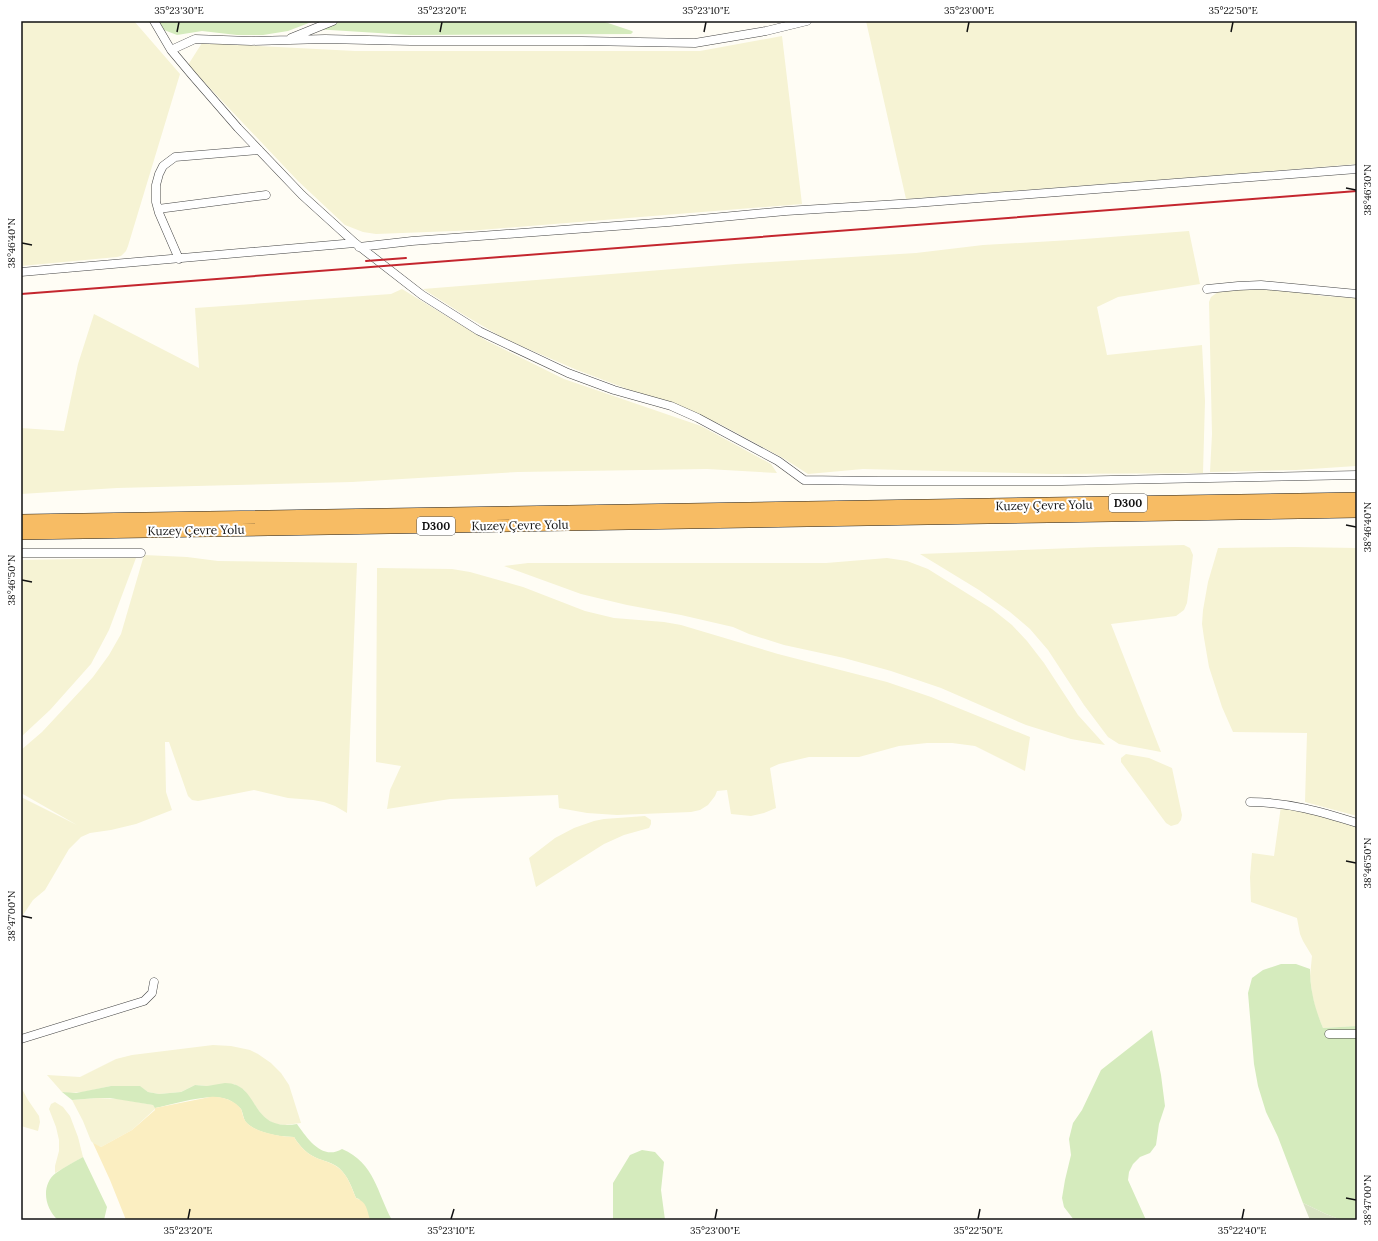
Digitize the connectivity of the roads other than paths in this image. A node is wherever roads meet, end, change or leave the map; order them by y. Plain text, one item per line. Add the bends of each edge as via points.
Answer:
1 (154, 21) edge
2 (333, 21) edge
3 (807, 21) edge
4 (288, 39) junction
5 (171, 50) junction
6 (259, 150) junction
7 (1357, 169) edge
8 (266, 195) dead end
9 (158, 209) junction
10 (357, 245) junction
11 (179, 259) junction
12 (21, 272) edge
13 (1207, 289) dead end
14 (1357, 294) edge
15 (1357, 475) edge
16 (1357, 500) edge
17 (1357, 511) edge
18 (898, 513) junction
19 (850, 514) junction
20 (21, 521) edge
21 (21, 533) edge
22 (21, 553) edge
23 (141, 553) dead end
24 (1250, 802) dead end
25 (1357, 823) edge
26 (154, 982) dead end
27 (1329, 1034) dead end
28 (1357, 1034) edge
29 (21, 1039) edge

1 - 5 street
2 - 4 street
3 - 4 street via 695,43
4 - 5 street via 195,39
5 - 6 street
6 - 9 street via 175,157 161,170 156,185
6 - 10 street via 306,200
7 - 10 street
8 - 9 street
9 - 11 street
10 - 11 street
10 - 15 street via 422,295 479,331 583,379 658,402 698,418 778,461 804,480 1062,481
11 - 12 street
13 - 14 street via 1256,285
16 - 18 highway, Kuzey Çevre Yolu / D300
17 - 18 highway, Kuzey Çevre Yolu / D300
18 - 19 highway, D300
19 - 20 highway, Kuzey Çevre Yolu / D300
19 - 21 highway, Kuzey Çevre Yolu / D300
22 - 23 street
24 - 25 street via 1295,806
26 - 29 street via 152,993 144,1001
27 - 28 street

